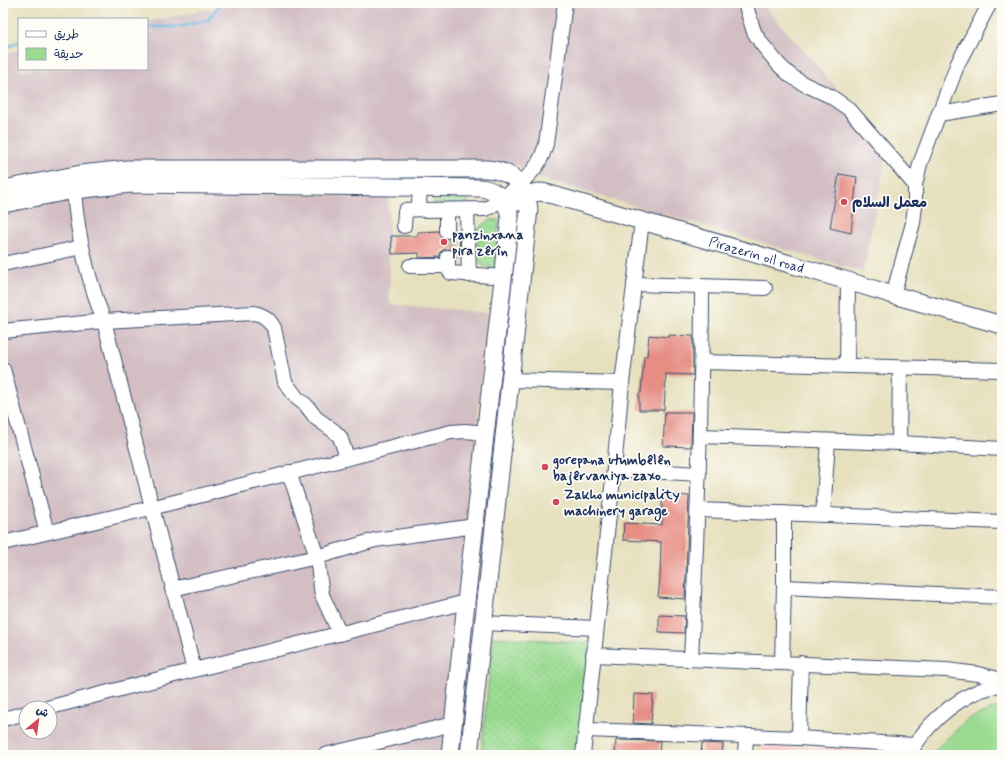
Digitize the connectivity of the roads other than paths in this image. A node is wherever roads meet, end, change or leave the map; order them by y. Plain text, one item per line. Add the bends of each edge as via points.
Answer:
1 (565, 3) edge
2 (745, 3) edge
3 (990, 3) edge
4 (1002, 104) edge
5 (940, 114) junction
6 (915, 185) junction
7 (420, 187) junction
8 (3, 189) edge
9 (74, 190) junction
10 (523, 190) junction
11 (505, 203) junction
12 (3, 204) edge
13 (421, 209) junction
14 (447, 210) junction
15 (467, 210) junction
16 (642, 221) junction
17 (404, 226) dead end
18 (447, 231) tunnel mouth
19 (82, 247) junction
20 (3, 264) edge
21 (410, 266) dead end
22 (469, 275) junction
23 (504, 277) junction
24 (848, 281) junction
25 (634, 284) junction
26 (702, 287) junction
27 (765, 288) dead end
28 (893, 295) junction
29 (104, 321) junction
30 (995, 323) edge
31 (3, 330) edge
32 (1002, 336) edge
33 (702, 362) junction
34 (847, 366) junction
35 (900, 368) junction
36 (3, 370) edge
37 (1002, 370) edge
38 (510, 380) junction
39 (622, 383) junction
40 (486, 433) junction
41 (700, 436) junction
42 (828, 441) junction
43 (899, 443) junction
44 (1002, 449) edge
45 (347, 457) junction
46 (614, 470) junction
47 (289, 472) junction
48 (699, 474) junction
49 (151, 508) junction
50 (698, 510) junction
51 (784, 513) junction
52 (823, 515) junction
53 (1002, 522) edge
54 (475, 526) junction
55 (47, 532) junction
56 (3, 543) edge
57 (317, 557) junction
58 (784, 587) junction
59 (172, 589) junction
60 (1002, 596) edge
61 (466, 602) junction
62 (483, 624) junction
63 (596, 628) junction
64 (340, 634) junction
65 (593, 655) junction
66 (691, 658) junction
67 (782, 662) junction
68 (802, 663) junction
69 (194, 670) junction
70 (1002, 680) edge
71 (1002, 684) edge
72 (58, 705) edge
73 (18, 715) edge
74 (3, 719) edge
75 (453, 724) junction
76 (586, 730) junction
77 (746, 737) junction
78 (799, 738) junction
79 (912, 750) edge
80 (325, 755) edge
81 (450, 755) edge
82 (468, 755) edge
83 (583, 755) edge
84 (745, 755) edge

1 - 10 street via 546,144 543,155
2 - 6 street via 760,43 779,65 791,76 849,109
3 - 5 street via 958,63
4 - 5 street
5 - 6 street via 920,164
6 - 28 street via 913,222
7 - 9 main road via 131,184
7 - 11 main road via 489,189
7 - 13 street
8 - 10 main road via 81,174 128,169 496,170 513,177
9 - 12 main road
9 - 19 street
10 - 11 main road, Pirazerin oil road
10 - 16 main road, Pirazerin oil road via 542,192
10 - 38 main road via 529,209
11 - 15 street via 488,209
11 - 23 main road via 510,218
13 - 14 street
13 - 17 street via 406,210
14 - 15 street
14 - 18 street
15 - 22 street
16 - 24 main road, Pirazerin oil road
16 - 25 street
19 - 20 street
19 - 29 street
21 - 22 street via 448,261 450,273
22 - 23 street
23 - 40 main road
24 - 28 main road, Pirazerin oil road
24 - 34 street
25 - 26 street
25 - 39 street
26 - 27 street
26 - 33 street
28 - 30 main road, Pirazerin oil road
29 - 31 street
29 - 45 street via 254,313 263,315 270,320 274,328 285,382 316,418 340,437
29 - 49 street
30 - 32 street, Pirazerin oil road
33 - 34 street
33 - 41 street
34 - 35 street
35 - 37 street
35 - 43 street
36 - 55 street
38 - 39 street
38 - 62 main road
39 - 46 street
40 - 45 street via 465,430 450,432
40 - 54 main road
41 - 42 street
41 - 48 street
42 - 43 street
42 - 52 street
43 - 44 street
45 - 47 street
46 - 48 street
46 - 63 street
47 - 49 street
47 - 57 street
48 - 50 street
49 - 55 street
49 - 59 street
50 - 51 street
50 - 66 street
51 - 52 street
51 - 58 street
52 - 53 street
54 - 57 street via 375,540
54 - 61 main road
55 - 56 street
57 - 59 street
57 - 64 street via 322,595
58 - 60 street
58 - 67 street
59 - 69 street
61 - 64 street
61 - 75 main road
62 - 63 street
62 - 82 main road
63 - 65 street
64 - 69 street
65 - 66 street
65 - 76 street
66 - 67 street
67 - 68 street
68 - 70 street via 946,670
68 - 78 street
69 - 72 street
71 - 79 street via 980,691 955,704 933,723
73 - 74 street
75 - 80 street
75 - 81 main road
76 - 77 street
76 - 83 street
77 - 78 street
77 - 84 street
78 - 79 street

